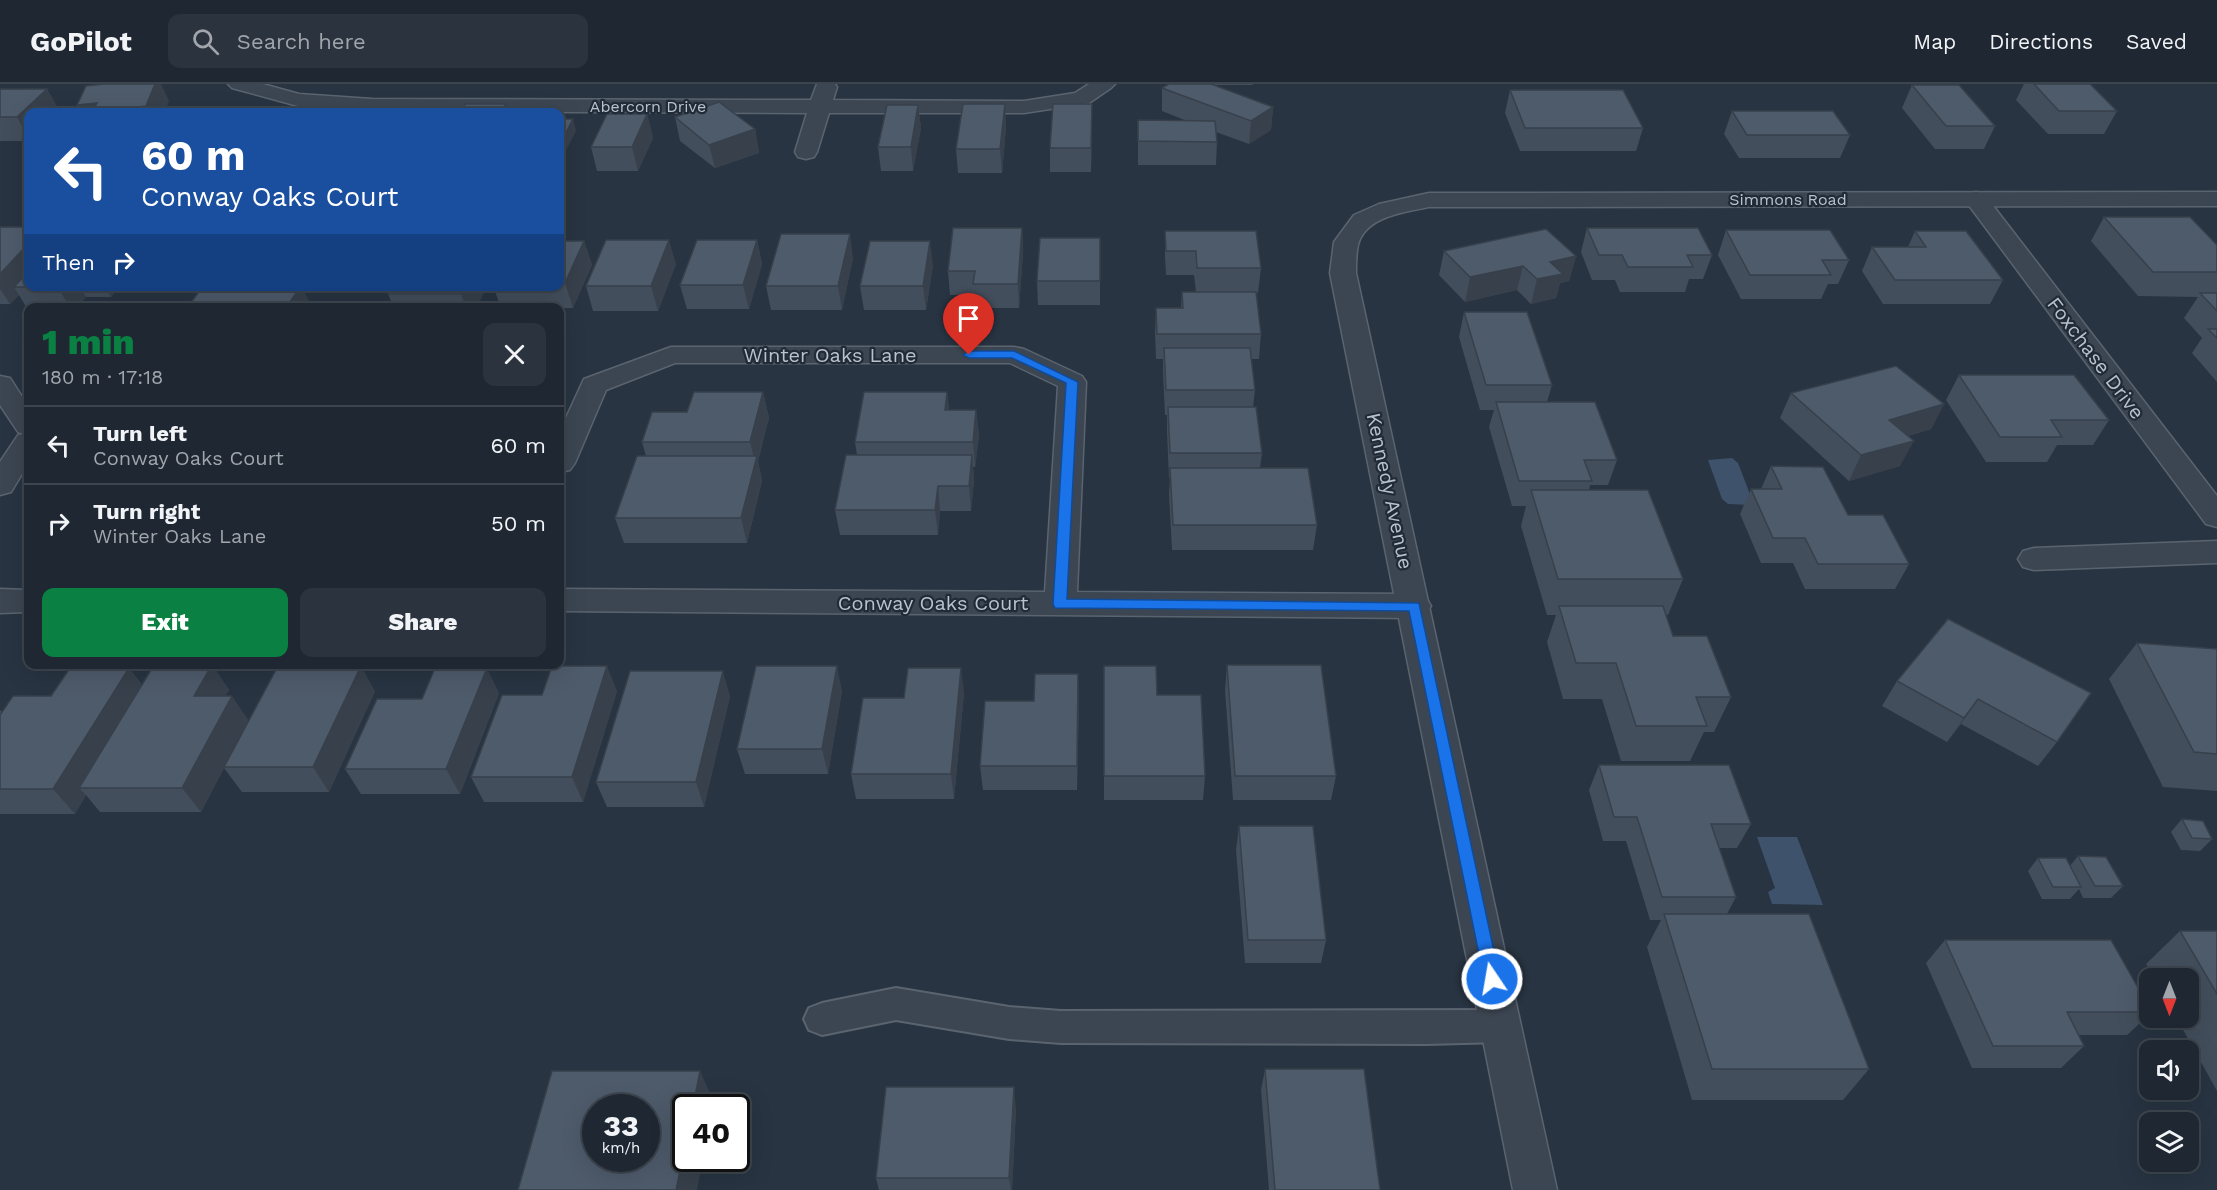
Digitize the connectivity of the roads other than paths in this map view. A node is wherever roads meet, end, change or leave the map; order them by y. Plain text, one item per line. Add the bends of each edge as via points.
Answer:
1 (239, 84) edge
2 (533, 84) edge
3 (827, 84) edge
4 (1104, 84) edge
5 (520, 105) junction
6 (821, 107) junction
7 (806, 152) dead end
8 (1976, 199) junction
9 (2217, 199) edge
10 (1363, 220) joint
11 (0, 384) edge
12 (24, 420) edge
13 (24, 448) edge
14 (564, 454) edge
15 (0, 484) edge
16 (2217, 517) edge
17 (2217, 552) edge
18 (2034, 559) dead end
19 (564, 600) edge
20 (0, 602) edge
21 (24, 602) edge
22 (1060, 604) junction
23 (1414, 606) junction
24 (822, 1019) dead end
25 (1502, 1026) junction
26 (1535, 1190) edge

1 - 5 street, Abercorn Drive via 298,100 372,105
2 - 5 street
3 - 6 street
4 - 6 street, Abercorn Drive via 1081,98 1024,107
5 - 6 street, Abercorn Drive
6 - 7 street
8 - 9 street, Simmons Road
8 - 10 street, Simmons Road via 1429,200 1388,209
8 - 16 street, Foxchase Drive
10 - 23 street, Kennedy Avenue via 1346,242 1343,273
11 - 12 street
13 - 15 street
14 - 22 street, Winter Oaks Lane via 594,385 671,355 1014,355 1072,382
17 - 18 street
19 - 22 street, Conway Oaks Court
20 - 21 street
22 - 23 street, Conway Oaks Court
23 - 25 street, Kennedy Avenue
24 - 25 lane via 896,1004 1009,1023 1061,1027
25 - 26 street, Kennedy Avenue

